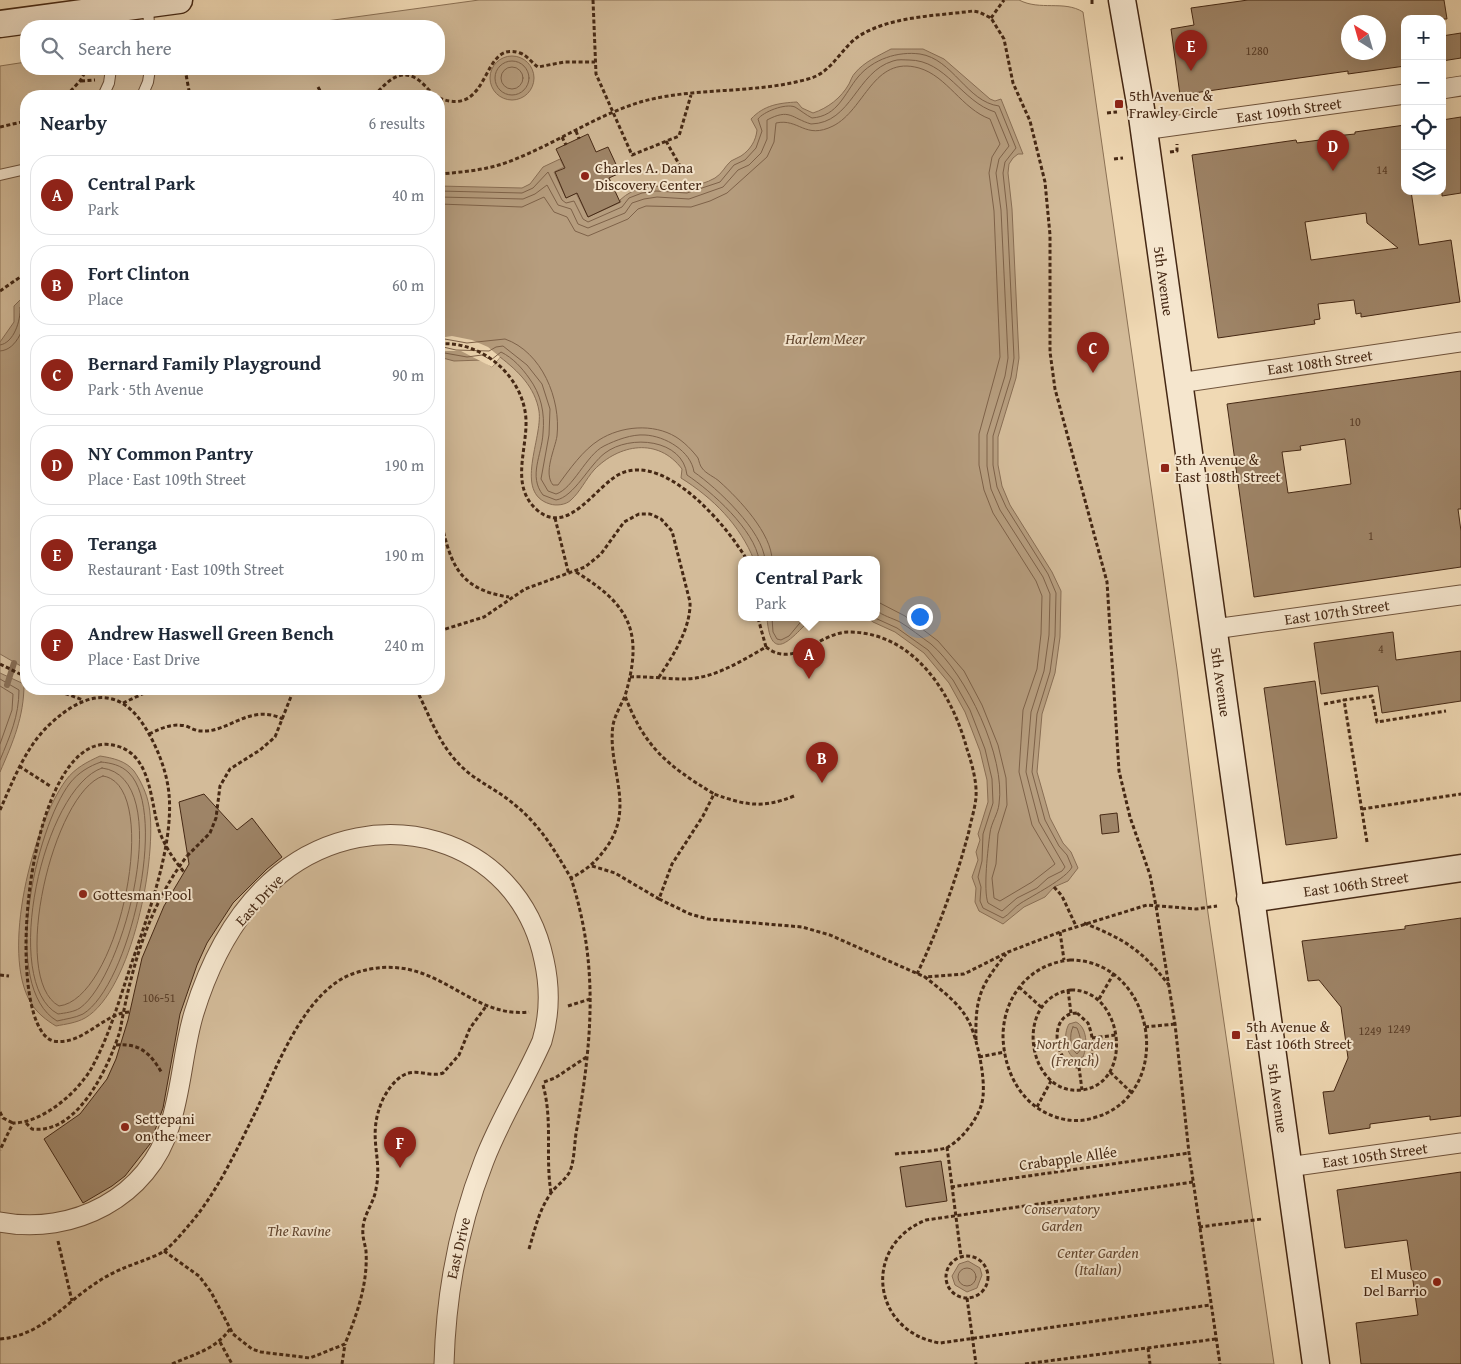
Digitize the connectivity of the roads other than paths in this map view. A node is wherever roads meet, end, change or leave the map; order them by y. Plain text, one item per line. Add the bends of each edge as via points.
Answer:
1 (179, 0) edge
2 (1122, 0) edge
3 (107, 9) edge
4 (148, 10) edge
5 (29, 20) edge
6 (20, 21) edge
7 (0, 24) edge
8 (110, 75) edge
9 (149, 75) edge
10 (1461, 86) edge
11 (1446, 88) edge
12 (106, 90) edge
13 (145, 90) edge
14 (1401, 95) edge
15 (1143, 130) junction
16 (20, 170) edge
17 (0, 175) edge
18 (1461, 342) edge
19 (1178, 383) junction
20 (1461, 595) edge
21 (1214, 629) junction
22 (1461, 868) edge
23 (1250, 899) junction
24 (1461, 1143) edge
25 (1288, 1167) junction
26 (0, 1222) edge
27 (444, 1364) edge
28 (1316, 1364) edge

1 - 4 main road
2 - 15 main road, 5th Avenue
3 - 4 main road
3 - 5 main road
6 - 7 main road
8 - 12 lane
9 - 13 lane
10 - 11 street
14 - 15 street, East 109th Street
15 - 19 main road, 5th Avenue
16 - 17 lane
18 - 19 street, East 108th Street
19 - 21 main road, 5th Avenue
20 - 21 street, East 107th Street
21 - 23 main road, 5th Avenue
22 - 23 main road, East 106th Street
23 - 25 main road, 5th Avenue
24 - 25 street, East 105th Street
25 - 28 main road, 5th Avenue
26 - 27 street, East Drive via 19,1225 54,1223 99,1210 149,1170 165,1140 194,1013 221,947 262,892 293,864 349,838 391,834 427,840 479,861 506,883 524,907 537,934 547,974 548,1009 542,1041 484,1160 458,1236 447,1302

